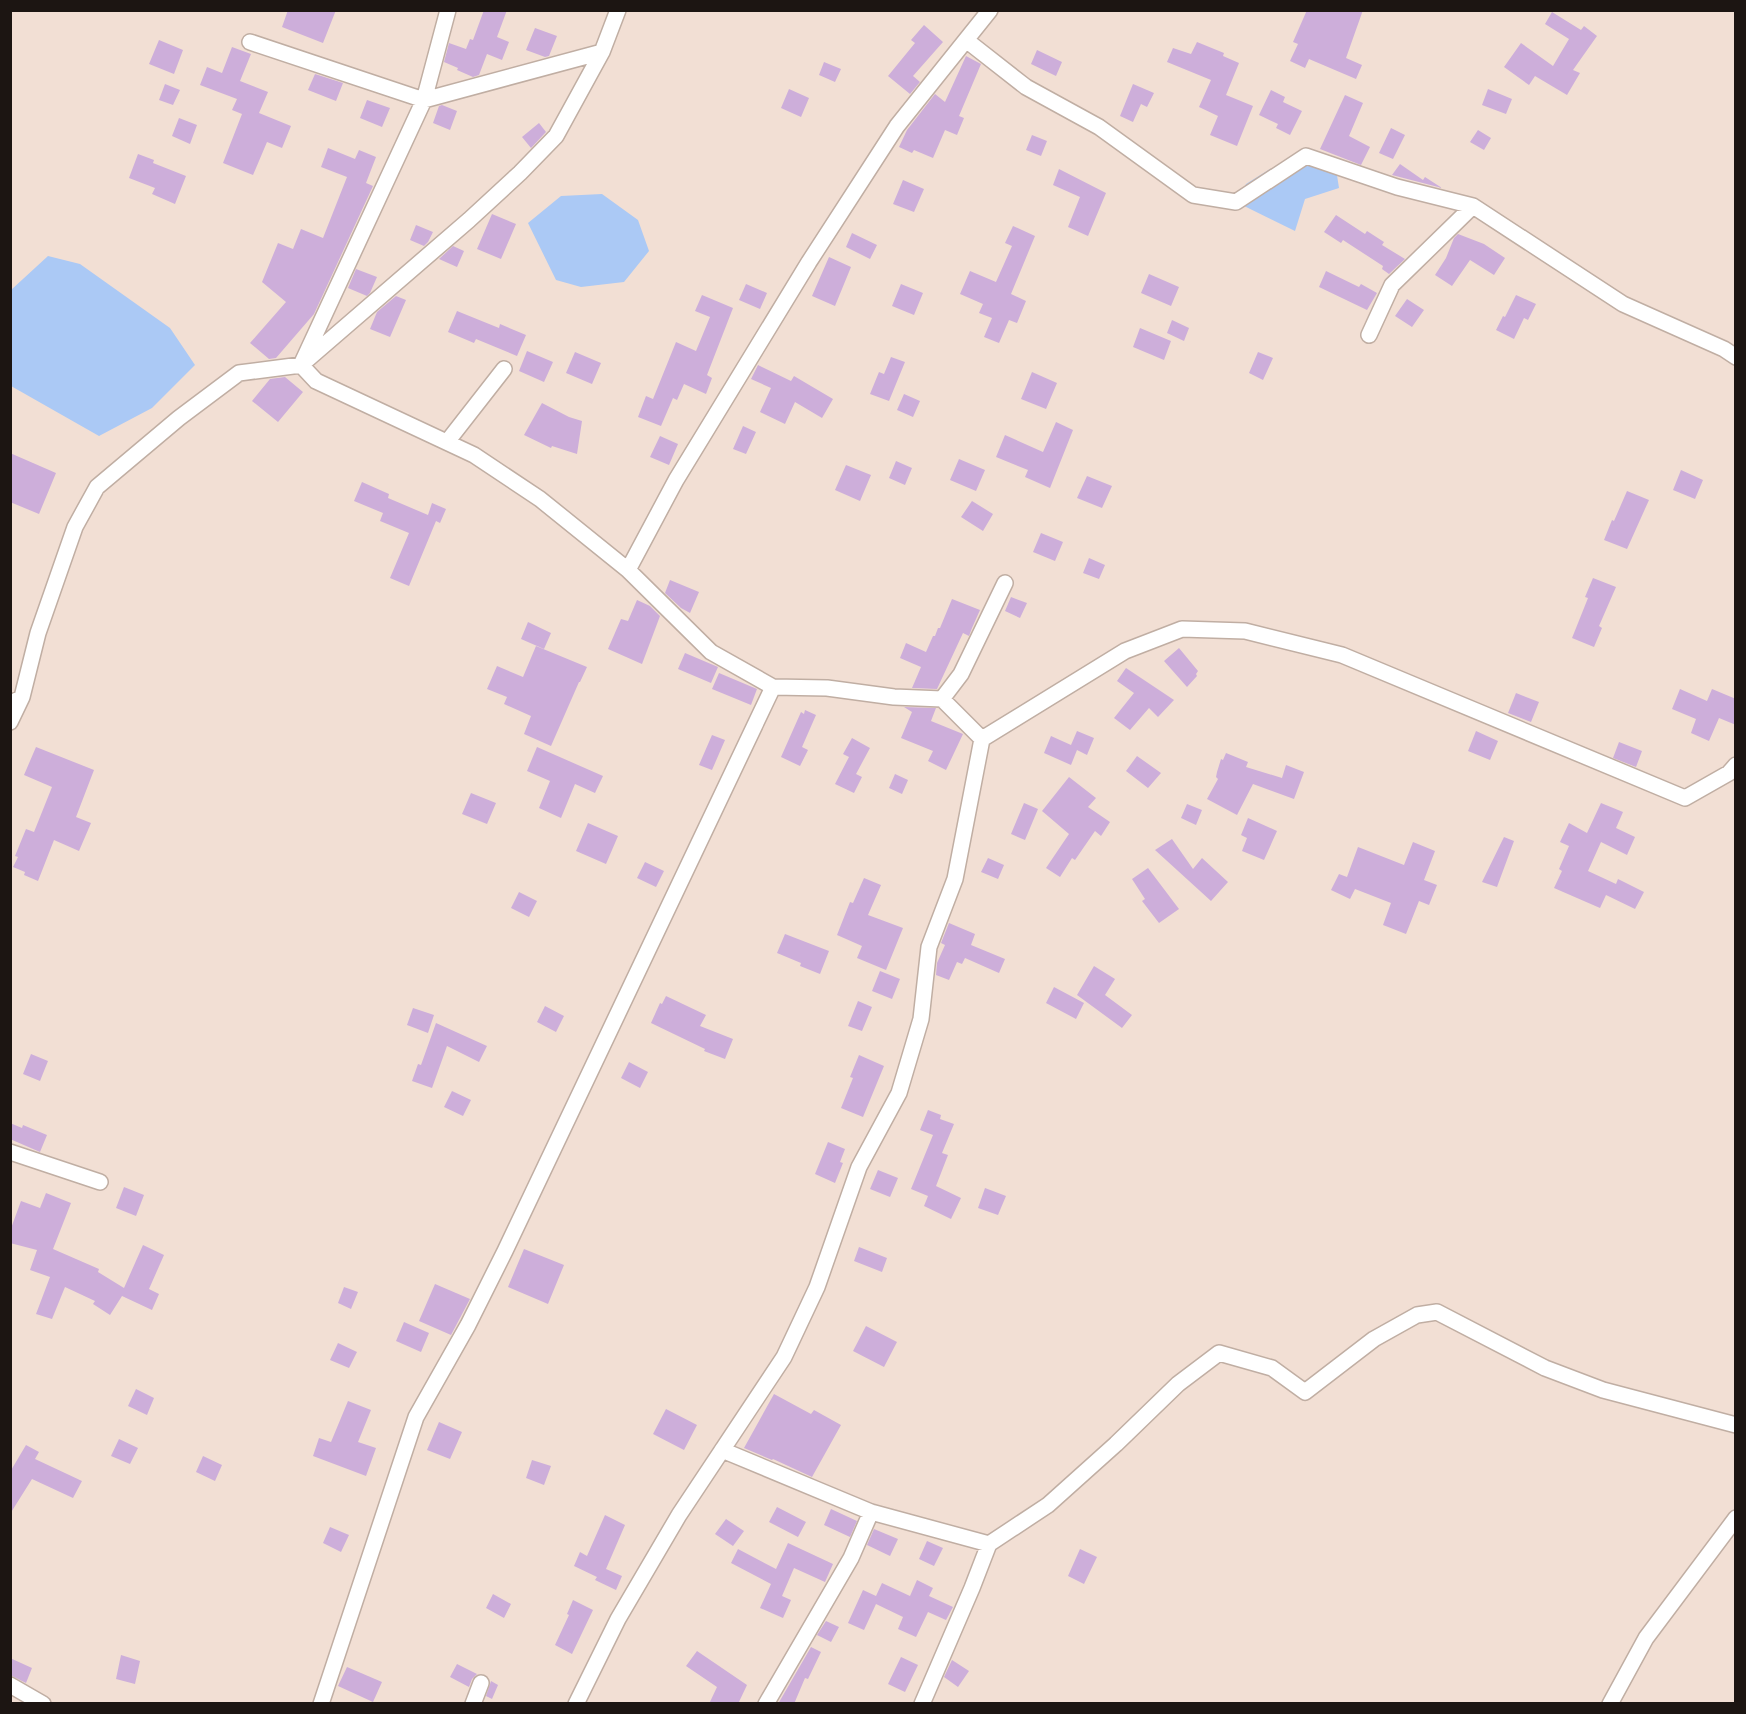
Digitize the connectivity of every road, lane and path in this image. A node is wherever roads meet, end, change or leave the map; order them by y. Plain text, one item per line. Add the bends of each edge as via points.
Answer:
1 (618, 10) edge
2 (990, 10) edge
3 (444, 12) edge
4 (966, 40) junction
5 (250, 42) dead end
6 (602, 52) junction
7 (424, 100) junction
8 (1473, 206) junction
9 (1370, 335) dead end
10 (1736, 357) edge
11 (301, 365) junction
12 (504, 369) dead end
13 (447, 442) junction
14 (627, 570) junction
15 (1005, 583) dead end
16 (773, 687) junction
17 (942, 699) junction
18 (16, 700) edge
19 (10, 722) edge
20 (982, 738) junction
21 (1736, 765) edge
22 (10, 1152) edge
23 (100, 1182) dead end
24 (1736, 1425) edge
25 (722, 1450) junction
26 (871, 1512) junction
27 (1736, 1518) edge
28 (989, 1544) junction
29 (481, 1683) dead end
30 (10, 1685) edge
31 (43, 1704) edge
32 (321, 1704) edge
33 (472, 1704) edge
34 (576, 1704) edge
35 (766, 1704) edge
36 (922, 1704) edge
37 (1610, 1704) edge

1 - 6 street
2 - 4 street
3 - 7 street
4 - 8 street via 1026,87 1100,127 1193,195 1236,202 1306,156 1397,187
4 - 14 street via 897,126 809,262 676,480
5 - 7 street
6 - 7 street
6 - 11 street via 556,136 520,174
7 - 11 street
8 - 9 street via 1392,285
8 - 10 street via 1623,304
11 - 13 street via 316,381
11 - 18 street via 239,374 97,487 75,527
12 - 13 street
13 - 14 street via 474,455 540,499
14 - 16 street via 711,652
15 - 17 street via 961,674
16 - 17 street
16 - 32 street via 500,1262 416,1417
17 - 20 street
18 - 19 street
20 - 21 street via 1125,651 1182,629 1245,631 1342,656 1685,798
20 - 25 street via 955,879 929,947 921,1019 899,1093 859,1167 817,1287 784,1357
22 - 23 street
24 - 28 street via 1603,1390 1545,1368 1437,1312 1417,1315 1374,1339 1305,1392 1272,1368 1219,1353 1178,1384 1048,1505
25 - 26 street
25 - 34 street via 618,1619
26 - 28 street
26 - 35 street via 851,1558
27 - 37 street via 1646,1638
28 - 36 street
29 - 33 street
30 - 31 street

